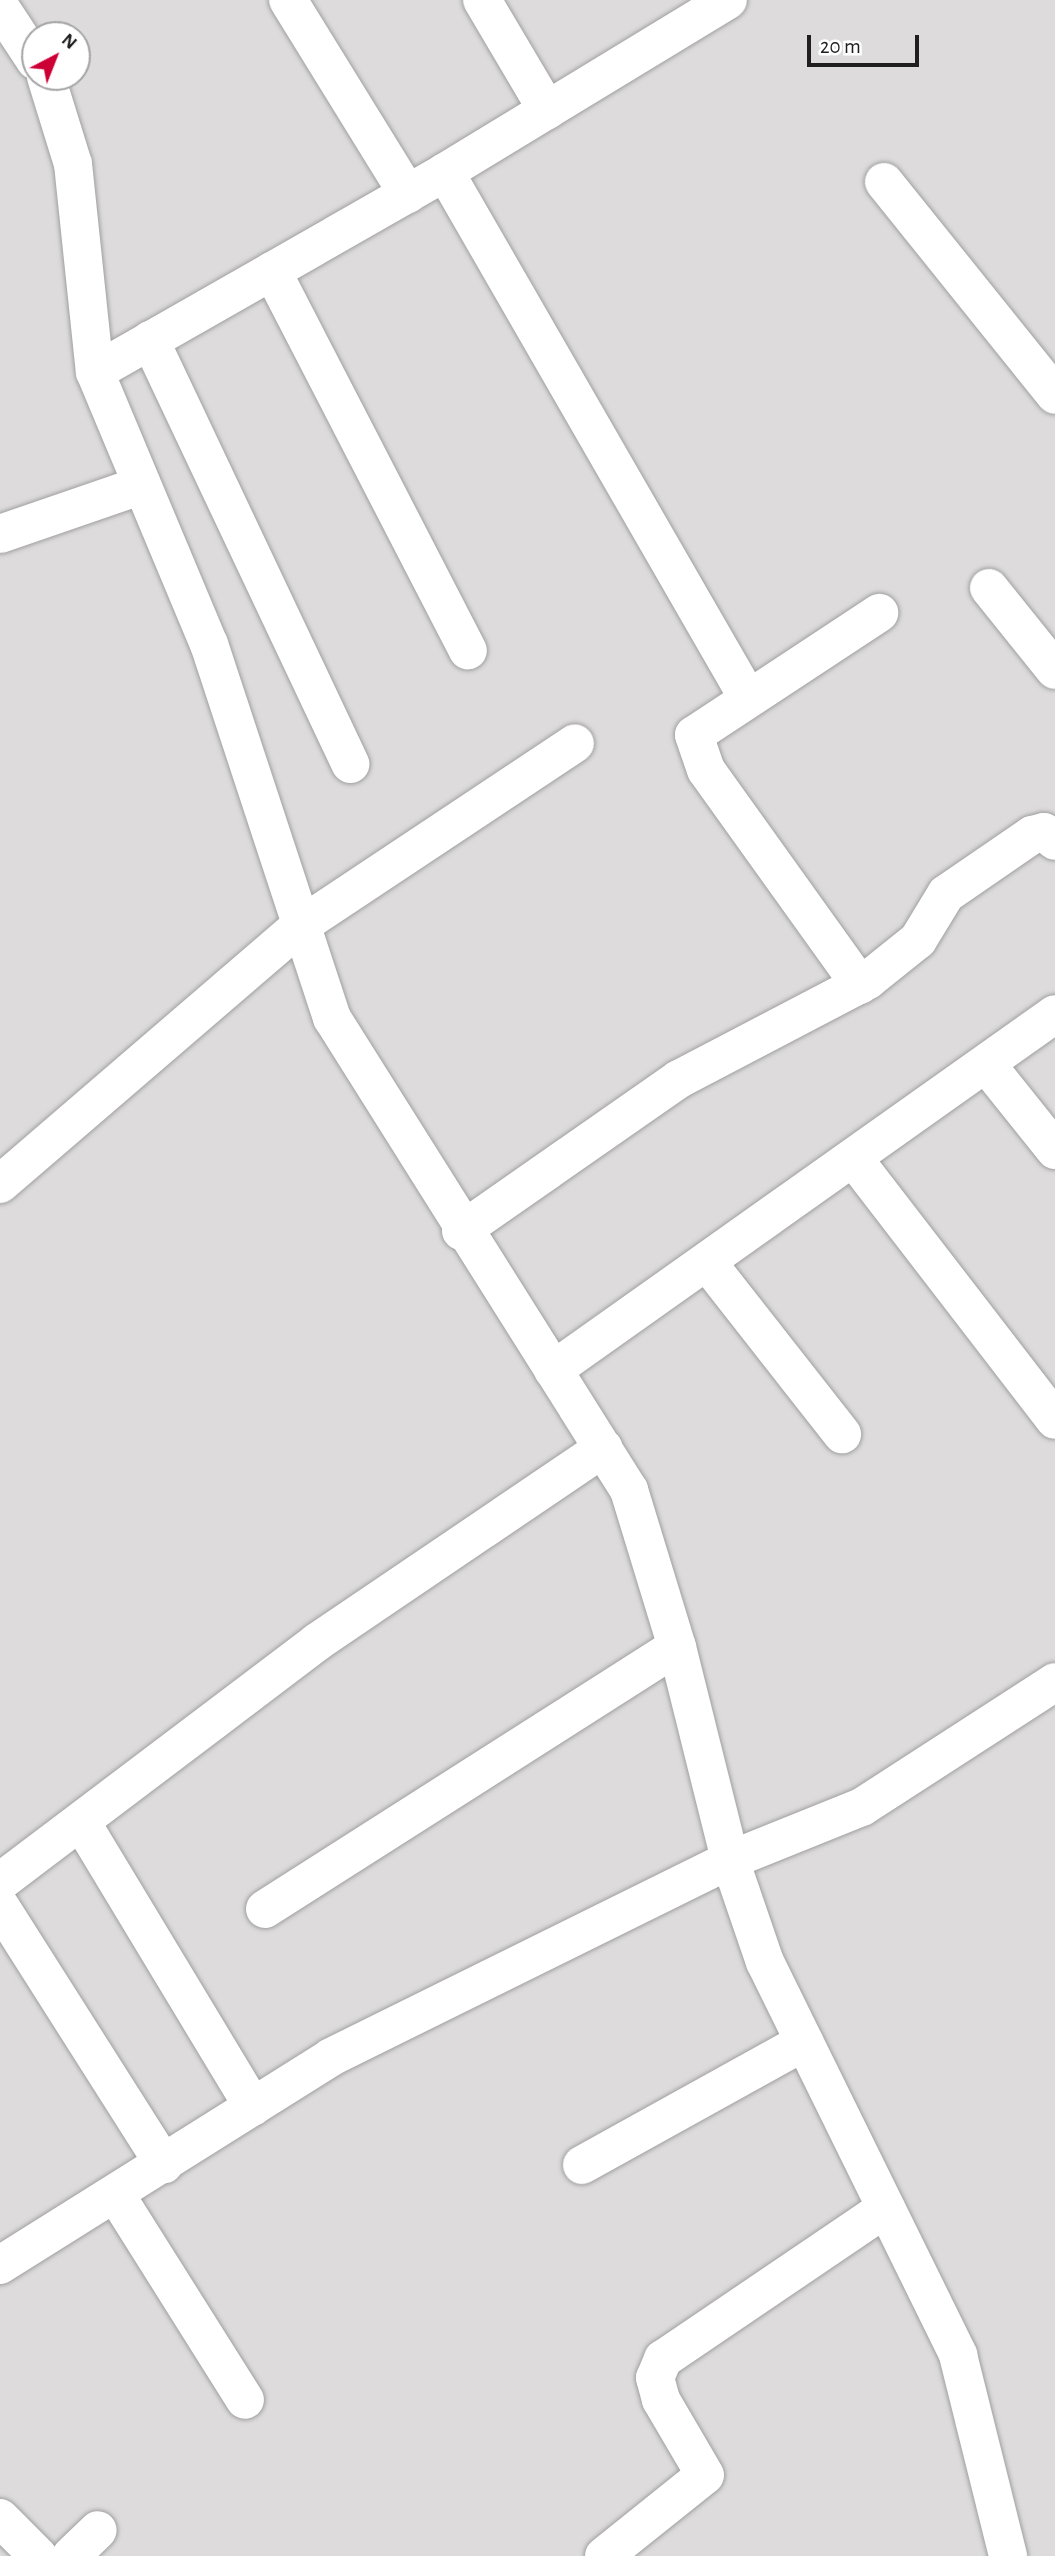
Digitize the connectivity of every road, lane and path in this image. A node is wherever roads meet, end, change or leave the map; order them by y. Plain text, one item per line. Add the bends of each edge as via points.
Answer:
1 (288, 0) edge
2 (482, 0) edge
3 (729, 0) edge
4 (0, 7) edge
5 (21, 39) edge
6 (50, 91) edge
7 (547, 110) junction
8 (445, 173) junction
9 (884, 181) dead end
10 (408, 194) junction
11 (272, 271) junction
12 (150, 340) junction
13 (95, 372) junction
14 (1055, 395) edge
15 (142, 485) junction
16 (0, 534) edge
17 (989, 588) dead end
18 (879, 612) dead end
19 (468, 650) dead end
20 (1055, 670) edge
21 (748, 698) junction
22 (575, 743) dead end
23 (350, 764) dead end
24 (1055, 841) edge
25 (300, 926) junction
26 (860, 985) junction
27 (1055, 1014) edge
28 (987, 1065) junction
29 (1055, 1150) edge
30 (854, 1158) junction
31 (0, 1184) edge
32 (461, 1231) junction
33 (707, 1262) junction
34 (553, 1370) junction
35 (1055, 1420) edge
36 (842, 1434) dead end
37 (604, 1448) junction
38 (677, 1647) junction
39 (1055, 1682) edge
40 (83, 1825) junction
41 (730, 1860) junction
42 (0, 1882) edge
43 (0, 1906) edge
44 (265, 1909) dead end
45 (804, 2042) junction
46 (253, 2107) junction
47 (164, 2164) junction
48 (582, 2165) dead end
49 (117, 2195) junction
50 (886, 2208) junction
51 (5, 2250) edge
52 (245, 2400) dead end
53 (0, 2518) edge
54 (38, 2556) edge
55 (604, 2556) edge
56 (1008, 2556) edge

1 - 10 street
2 - 7 street
3 - 7 street
4 - 5 street
6 - 13 street via 73,164
7 - 8 street
8 - 10 street
8 - 21 street
9 - 14 street
10 - 11 street
11 - 12 street
11 - 19 street
12 - 13 street
12 - 23 street
13 - 15 street
15 - 16 street
15 - 25 street via 209,644
17 - 20 street
18 - 21 street
21 - 26 street via 707,722 694,735 695,748
22 - 25 street
24 - 26 street via 1044,832 1032,835 946,894 918,940
25 - 31 street
25 - 32 street via 332,1018
26 - 32 street via 679,1079
27 - 28 street
28 - 29 street
28 - 30 street
30 - 33 street
30 - 35 street
32 - 34 street
33 - 34 street
33 - 36 street
34 - 37 street
37 - 38 street via 629,1490
37 - 40 street via 317,1642
38 - 41 street
38 - 44 street
39 - 41 street via 862,1807
40 - 42 street
40 - 46 street
41 - 45 street via 765,1962
41 - 46 street via 331,2057
43 - 47 street
45 - 48 street
45 - 50 street
46 - 47 street
47 - 49 street
49 - 51 street
49 - 52 street
50 - 55 street via 663,2359 655,2378 661,2400 705,2475
50 - 56 street via 958,2355
53 - 54 street

